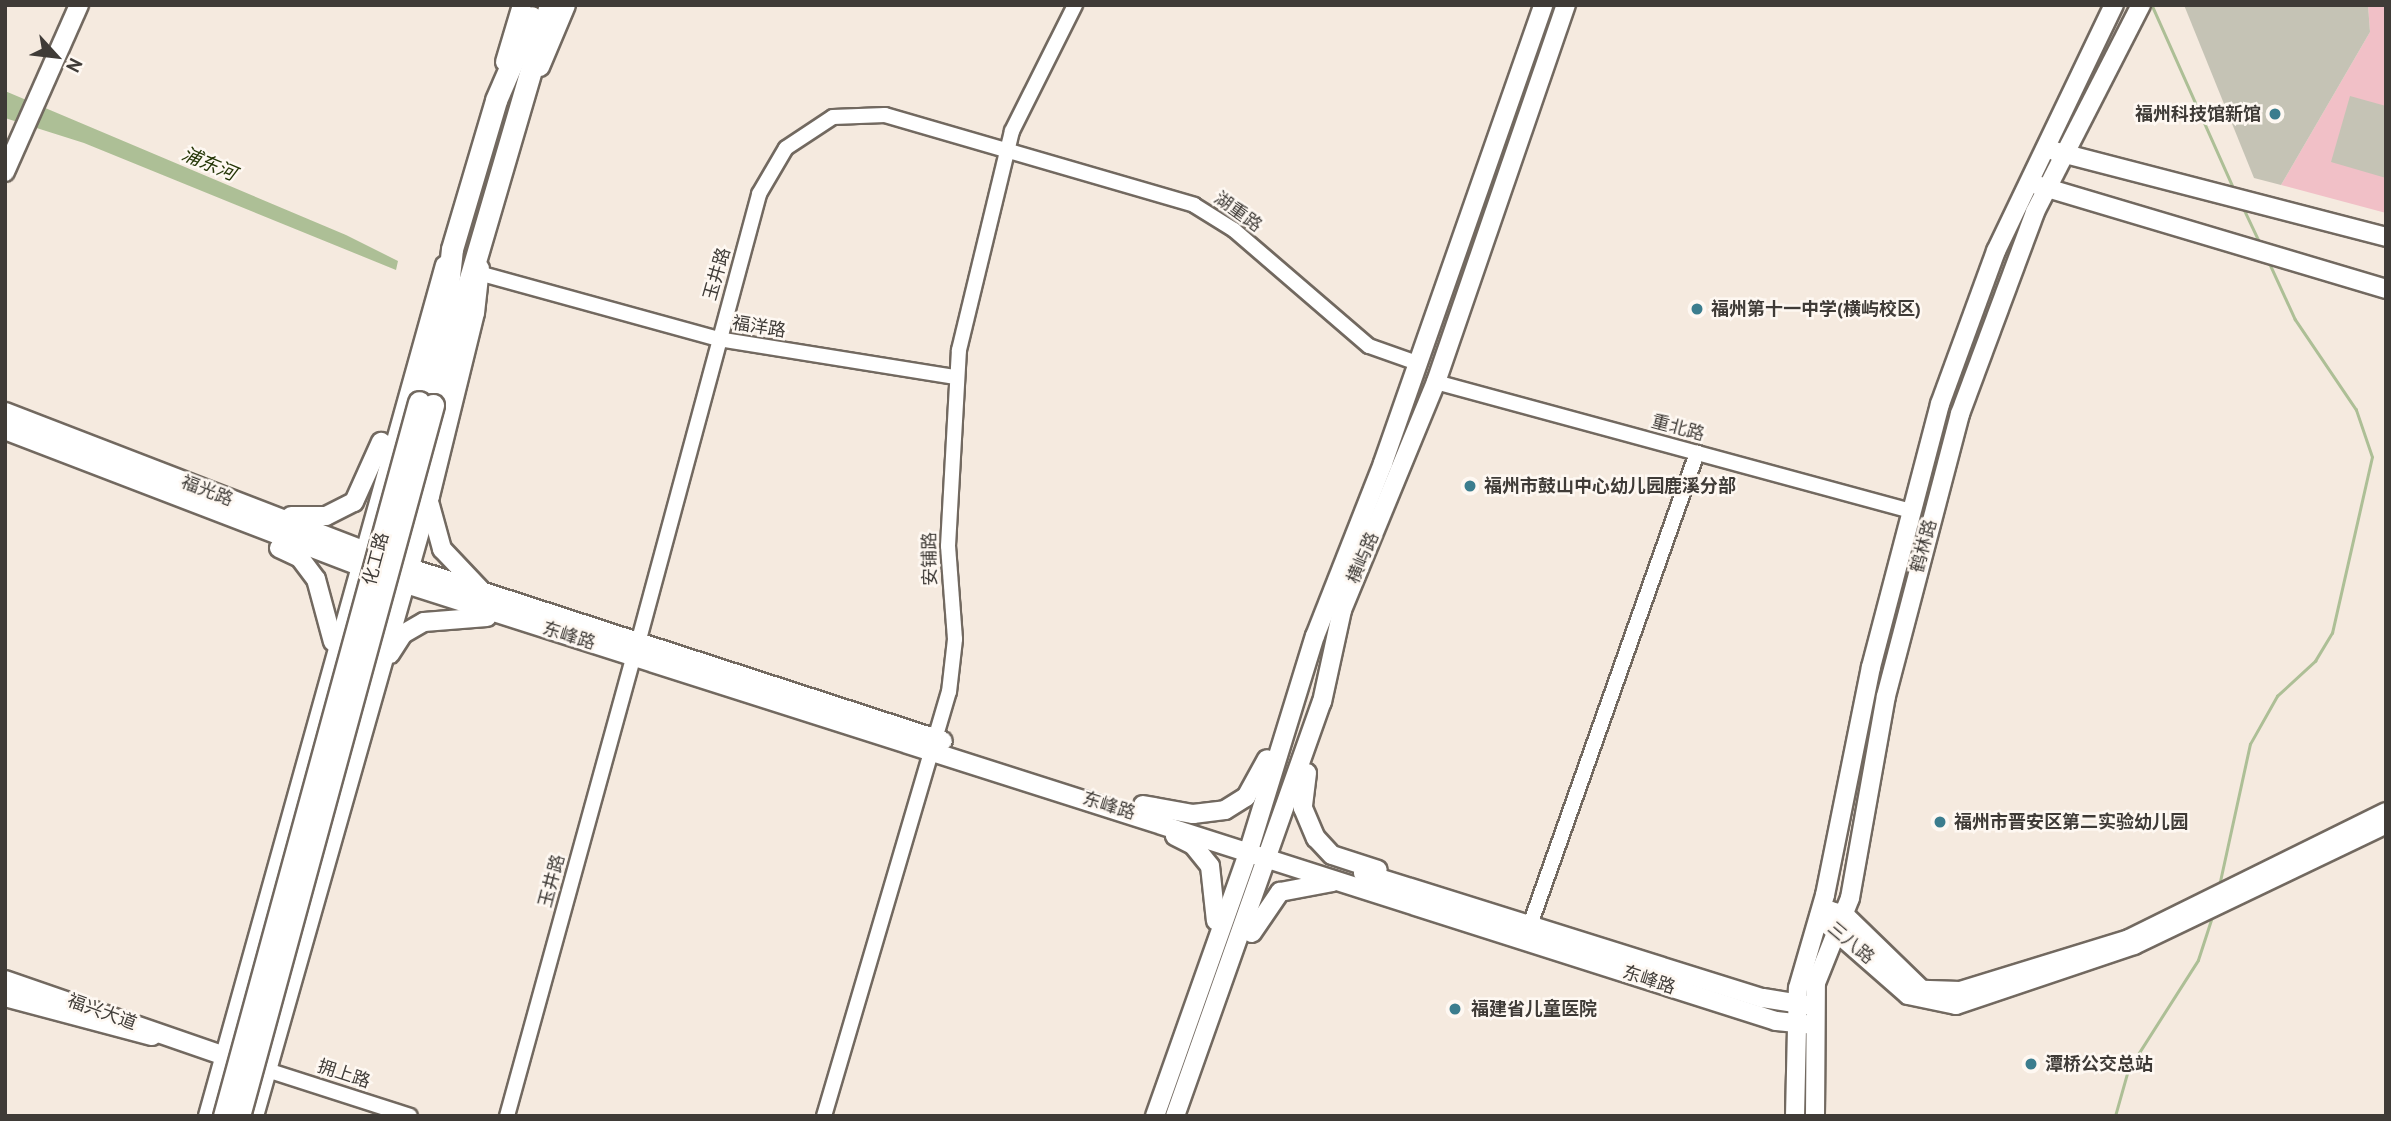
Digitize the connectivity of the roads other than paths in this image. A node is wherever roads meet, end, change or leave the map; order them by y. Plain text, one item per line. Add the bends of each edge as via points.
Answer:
1 (67, 5) edge
2 (79, 5) edge
3 (522, 5) edge
4 (537, 5) edge
5 (550, 5) edge
6 (566, 5) edge
7 (1075, 5) edge
8 (1543, 5) edge
9 (1566, 5) edge
10 (2114, 5) edge
11 (2141, 5) edge
12 (34, 94) junction
13 (496, 100) junction
14 (523, 109) junction
15 (19, 129) junction
16 (5, 146) edge
17 (1006, 148) junction
18 (2044, 148) junction
19 (2063, 153) junction
20 (5, 172) edge
21 (2028, 183) junction
22 (2046, 188) junction
23 (2386, 237) edge
24 (480, 266) junction
25 (2386, 289) edge
26 (718, 340) junction
27 (1417, 363) junction
28 (955, 377) junction
29 (1436, 382) junction
30 (419, 403) junction
31 (5, 412) edge
32 (5, 430) edge
33 (1697, 453) junction
34 (430, 496) junction
35 (198, 506) junction
36 (1911, 511) junction
37 (265, 513) junction
38 (359, 558) junction
39 (408, 576) junction
40 (485, 593) junction
41 (523, 622) junction
42 (335, 650) junction
43 (636, 650) junction
44 (374, 689) junction
45 (1296, 695) junction
46 (1322, 702) junction
47 (936, 746) junction
48 (1105, 805) junction
49 (1143, 805) junction
50 (2386, 812) edge
51 (2386, 824) edge
52 (1250, 845) junction
53 (1270, 851) junction
54 (1354, 883) junction
55 (2245, 889) junction
56 (1432, 895) junction
57 (1819, 917) junction
58 (1842, 922) junction
59 (1530, 925) junction
60 (1211, 956) junction
61 (5, 980) edge
62 (5, 997) edge
63 (1804, 1006) junction
64 (1215, 1007) junction
65 (1795, 1025) junction
66 (1814, 1025) junction
67 (162, 1037) junction
68 (223, 1056) junction
69 (267, 1070) junction
70 (208, 1116) edge
71 (224, 1116) edge
72 (239, 1116) edge
73 (254, 1116) edge
74 (410, 1116) edge
75 (507, 1116) edge
76 (824, 1116) edge
77 (1155, 1116) edge
78 (1175, 1116) edge
79 (1795, 1116) edge
80 (1815, 1116) edge

1 - 12 main road
2 - 12 main road
3 - 13 main road
4 - 13 highway, 化工路
5 - 14 highway, 化工路
6 - 14 main road, 化工路
7 - 17 street, 安铺路
8 - 27 main road, 横屿路
9 - 29 main road, 横屿路
10 - 18 main road, 鹤林路
11 - 19 main road, 鹤林路
12 - 15 main road
13 - 30 highway, 化工路 via 452,249 446,304
14 - 24 highway, 化工路
15 - 16 main road
15 - 20 main road
17 - 26 street, 玉井路 via 875,114 842,115 814,127 768,172
17 - 27 street, 湖重路 via 1202,209 1368,346
17 - 28 street, 安铺路
18 - 19 main road
18 - 21 main road, 鹤林路
19 - 22 main road, 鹤林路
19 - 23 main road
21 - 22 main road
21 - 36 main road, 鹤林路 via 1960,340
22 - 25 main road via 2222,236
22 - 58 main road, 鹤林路 via 1979,355 1948,455 1886,696
24 - 26 street, 福洋路
24 - 30 highway, 化工路
24 - 34 main road via 475,313
26 - 28 street, 福洋路
26 - 43 street, 玉井路
27 - 45 main road, 横屿路
28 - 47 street, 安铺路 via 948,546 954,650
29 - 33 street, 重北路
29 - 46 main road, 横屿路 via 1342,610
30 - 37 main road via 354,502 317,517
30 - 38 main road
30 - 71 highway, 化工路, bridge
30 - 72 highway, 化工路, bridge
31 - 37 main road, 福光路
32 - 35 main road, 福光路
33 - 36 street, 重北路
33 - 59 street
34 - 39 main road
34 - 40 main road via 442,549
35 - 38 main road, 福光路
35 - 42 main road via 300,558 325,597
36 - 57 main road, 鹤林路 via 1864,695
37 - 38 main road, 福光路
38 - 39 main road, 福光路
38 - 42 main road
39 - 40 main road, 东峰路
39 - 41 main road, 东峰路
39 - 44 main road
40 - 43 main road, 东峰路
41 - 43 main road, 东峰路
41 - 44 main road via 469,615 424,622 397,642
42 - 68 main road
43 - 47 main road, 东峰路
43 - 75 street, 玉井路
44 - 69 main road
45 - 49 main road via 1259,779 1242,801 1201,814
45 - 52 main road, 横屿路
46 - 53 main road, 横屿路
46 - 56 main road via 1303,792 1310,829 1332,855
47 - 48 main road, 东峰路
47 - 49 main road, 东峰路
47 - 76 street, 安铺路
48 - 52 main road, 东峰路
48 - 60 main road via 1118,817 1188,841 1206,860 1218,896
49 - 52 main road, 东峰路
50 - 55 main road
51 - 55 main road
52 - 53 main road, 东峰路
52 - 60 main road, 横屿路
53 - 54 main road, 东峰路
53 - 56 main road, 东峰路
53 - 64 main road, 横屿路
54 - 64 main road via 1309,882 1275,895
54 - 65 main road, 东峰路
55 - 58 main road, 三八路 via 2080,966 1945,1006 1903,990
56 - 59 main road, 东峰路
57 - 58 main road, 三八路
57 - 63 main road, 鹤林路
58 - 63 main road, 鹤林路
59 - 63 main road, 东峰路
60 - 77 main road, 横屿路
61 - 67 main road, 福兴大道 via 125,1017
62 - 67 main road, 福兴大道 via 120,1032
63 - 65 main road, 鹤林路
63 - 66 main road, 鹤林路
64 - 78 main road, 横屿路
65 - 66 main road, 东峰路
65 - 79 main road, 鹤林路
66 - 80 main road, 鹤林路
67 - 68 main road
68 - 69 main road
68 - 70 main road
69 - 73 main road
69 - 74 street, 拥上路

